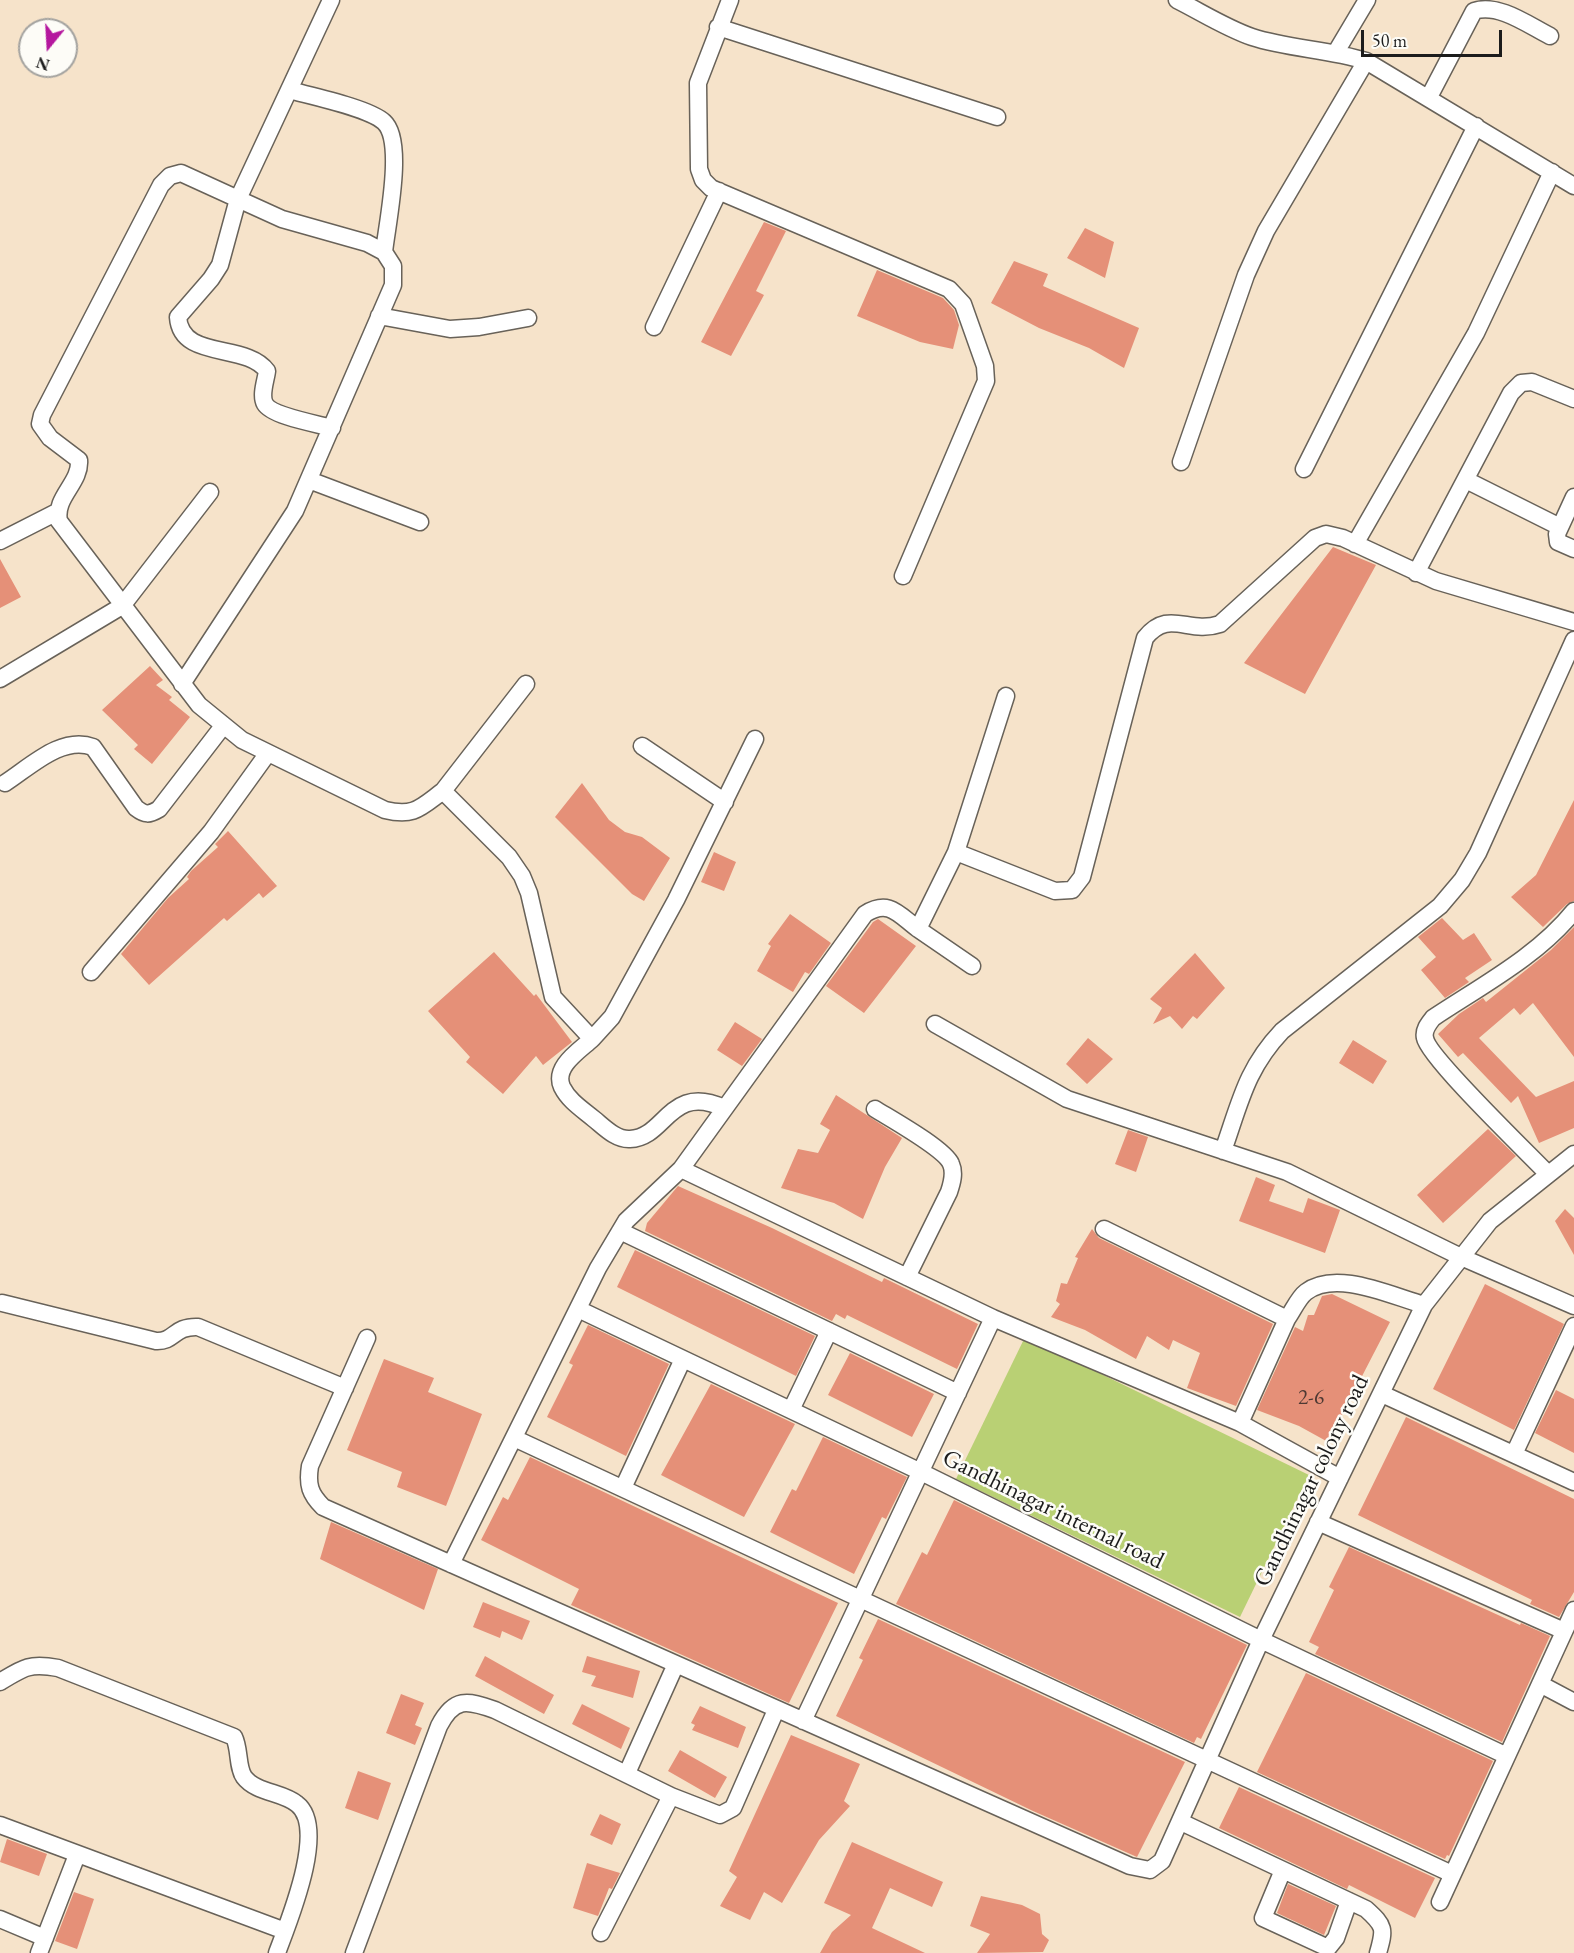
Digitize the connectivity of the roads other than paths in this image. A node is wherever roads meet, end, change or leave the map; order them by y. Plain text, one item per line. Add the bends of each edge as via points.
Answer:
1 (330, 0) edge
2 (730, 0) edge
3 (1177, 0) edge
4 (1367, 0) edge
5 (718, 27) junction
6 (1550, 36) dead end
7 (1336, 52) junction
8 (1366, 61) junction
9 (289, 90) junction
10 (1429, 97) junction
11 (997, 117) dead end
12 (1476, 126) junction
13 (1552, 172) junction
14 (1574, 186) edge
15 (719, 191) junction
16 (238, 199) junction
17 (384, 252) junction
18 (379, 316) junction
19 (528, 318) dead end
20 (654, 327) dead end
21 (1574, 399) edge
22 (332, 428) junction
23 (1181, 462) dead end
24 (1304, 469) dead end
25 (309, 480) junction
26 (1466, 480) junction
27 (210, 492) dead end
28 (1574, 496) edge
29 (57, 512) junction
30 (0, 521) edge
31 (420, 522) dead end
32 (1560, 527) junction
33 (7, 536) edge
34 (1355, 544) junction
35 (1574, 549) edge
36 (1416, 573) junction
37 (903, 576) dead end
38 (122, 606) junction
39 (1574, 622) edge
40 (1574, 640) edge
41 (0, 679) edge
42 (182, 684) junction
43 (526, 684) dead end
44 (1006, 696) dead end
45 (223, 726) junction
46 (756, 739) dead end
47 (642, 746) dead end
48 (268, 753) junction
49 (5, 783) dead end
50 (443, 791) junction
51 (725, 802) junction
52 (956, 852) junction
53 (1574, 911) edge
54 (918, 929) junction
55 (972, 966) dead end
56 (91, 972) dead end
57 (935, 1024) dead end
58 (592, 1039) junction
59 (724, 1108) junction
60 (875, 1109) dead end
61 (1223, 1151) junction
62 (1574, 1154) edge
63 (681, 1169) junction
64 (1548, 1174) junction
65 (1104, 1229) dead end
66 (620, 1231) junction
67 (1461, 1257) junction
68 (907, 1277) junction
69 (2, 1303) dead end
70 (1424, 1305) junction
71 (1574, 1306) edge
72 (578, 1309) junction
73 (993, 1318) junction
74 (1287, 1319) junction
75 (1574, 1326) edge
76 (829, 1331) junction
77 (367, 1338) dead end
78 (683, 1359) junction
79 (345, 1388) junction
80 (958, 1393) junction
81 (1382, 1394) junction
82 (791, 1410) junction
83 (1240, 1423) junction
84 (514, 1438) junction
85 (1514, 1455) junction
86 (921, 1472) junction
87 (1340, 1478) junction
88 (1574, 1482) edge
89 (623, 1488) junction
90 (1318, 1522) junction
91 (451, 1564) junction
92 (860, 1598) junction
93 (1574, 1610) edge
94 (1564, 1631) junction
95 (1261, 1640) junction
96 (676, 1664) junction
97 (0, 1682) edge
98 (1540, 1684) junction
99 (1574, 1702) edge
100 (776, 1710) junction
101 (803, 1721) junction
102 (1507, 1756) junction
103 (1206, 1762) junction
104 (627, 1773) junction
105 (671, 1796) junction
106 (1181, 1822) junction
107 (0, 1826) edge
108 (76, 1855) junction
109 (1283, 1870) junction
110 (1452, 1874) junction
111 (1349, 1901) junction
112 (1440, 1902) dead end
113 (0, 1919) edge
114 (285, 1931) junction
115 (601, 1933) dead end
116 (42, 1946) edge
117 (277, 1953) edge
118 (354, 1953) edge
119 (1378, 1953) edge

1 - 9 street
2 - 5 street
3 - 7 street via 1250,36 1281,45
4 - 7 street
5 - 11 street
5 - 15 street via 702,66 697,98 699,169 703,180
6 - 10 street via 1496,10 1474,11
7 - 8 street
8 - 10 street
8 - 23 street via 1266,231 1246,274
9 - 16 street
9 - 17 street via 370,114 393,133 395,151
10 - 12 street
12 - 13 street
12 - 24 street
13 - 14 street
13 - 34 street via 1476,333
15 - 20 street
15 - 37 street via 949,289 963,304 985,366 986,381
16 - 17 street via 282,219 367,243
16 - 22 street via 219,265 178,317 182,334 192,342 263,365 267,371 265,404 274,412
16 - 29 street via 181,173 170,176 162,185 39,424 43,432 80,460
17 - 18 street via 393,266 393,285
18 - 19 street via 450,329
18 - 22 street
21 - 26 street via 1532,382 1521,383 1511,393
22 - 25 street
25 - 31 street
25 - 42 street via 295,512
26 - 32 street
26 - 36 street
27 - 38 street
28 - 32 street
29 - 33 street
29 - 38 street via 63,530
30 - 33 street
32 - 35 street via 1558,542
34 - 36 street
34 - 52 street via 1326,534 1315,538 1220,624 1206,629 1169,622 1155,627 1145,638 1082,877 1072,890 1055,891
36 - 39 street
38 - 41 street
38 - 42 street
40 - 61 street via 1479,853 1462,880 1440,906 1282,1031 1262,1052 1248,1078
42 - 45 street
43 - 50 street
44 - 52 street
45 - 48 street
45 - 49 street via 159,809 151,814 136,808 93,747 82,742 67,743
46 - 51 street
47 - 51 street
48 - 50 street via 384,810 402,814 414,812
48 - 56 street via 211,832
50 - 58 street via 509,857 522,876 553,997
51 - 58 street via 612,1017
52 - 54 street
53 - 64 street via 1530,952 1433,1018 1424,1037 1455,1077
54 - 55 street
54 - 59 street via 890,908 878,906 865,914
57 - 61 street via 1068,1099
58 - 59 street via 569,1059 561,1071 561,1082 567,1098 615,1135 629,1140 642,1136 684,1103 709,1101
59 - 63 street
60 - 68 street via 940,1152 951,1164 949,1192
61 - 67 street via 1323,1188
62 - 64 street, Gandhinagar colony road
63 - 66 street
63 - 68 street
64 - 67 street, Gandhinagar colony road via 1491,1221
65 - 74 street
66 - 72 street
66 - 76 street
67 - 70 street, Gandhinagar colony road
67 - 71 street
68 - 73 street
69 - 79 street via 163,1342 184,1327 198,1328
70 - 74 street via 1342,1282 1321,1283 1305,1293
70 - 81 street, Gandhinagar colony road
72 - 78 street, Gandhinagar internal road
72 - 84 street
73 - 80 street
73 - 83 street
74 - 83 street
75 - 85 street
76 - 80 street
76 - 82 street
77 - 79 street
78 - 82 street, Gandhinagar internal road
78 - 89 street
79 - 91 street via 310,1466 308,1482 312,1496 323,1507
80 - 86 street
81 - 85 street
81 - 87 street, Gandhinagar colony road
82 - 86 street, Gandhinagar internal road
83 - 87 street
84 - 89 street
84 - 91 street
85 - 88 street
86 - 92 street
86 - 95 street, Gandhinagar internal road
87 - 90 street, Gandhinagar colony road
89 - 92 street
90 - 94 street
90 - 95 street, Gandhinagar colony road
91 - 96 street
92 - 101 street
92 - 103 street
93 - 94 street
94 - 98 street
95 - 102 street, Gandhinagar internal road
95 - 103 street, Gandhinagar colony road
96 - 100 street
96 - 104 street
97 - 114 street via 36,1664 58,1668 234,1737 243,1776 252,1784 292,1800 307,1818 307,1860
98 - 99 street
98 - 102 street
100 - 101 street
100 - 105 street via 733,1808 720,1815
101 - 106 street, Gandhinagar colony road via 1130,1866 1150,1870 1162,1861
102 - 110 street
103 - 106 street, Gandhinagar colony road
103 - 110 street
104 - 105 street
104 - 118 street via 473,1702 456,1704 447,1710
105 - 115 street
106 - 109 street
107 - 108 street
108 - 114 street
108 - 116 street
109 - 111 street
109 - 111 street via 1263,1918 1315,1943 1328,1948 1336,1938
110 - 112 street
111 - 119 street via 1366,1909 1383,1926
113 - 116 street
114 - 117 street

